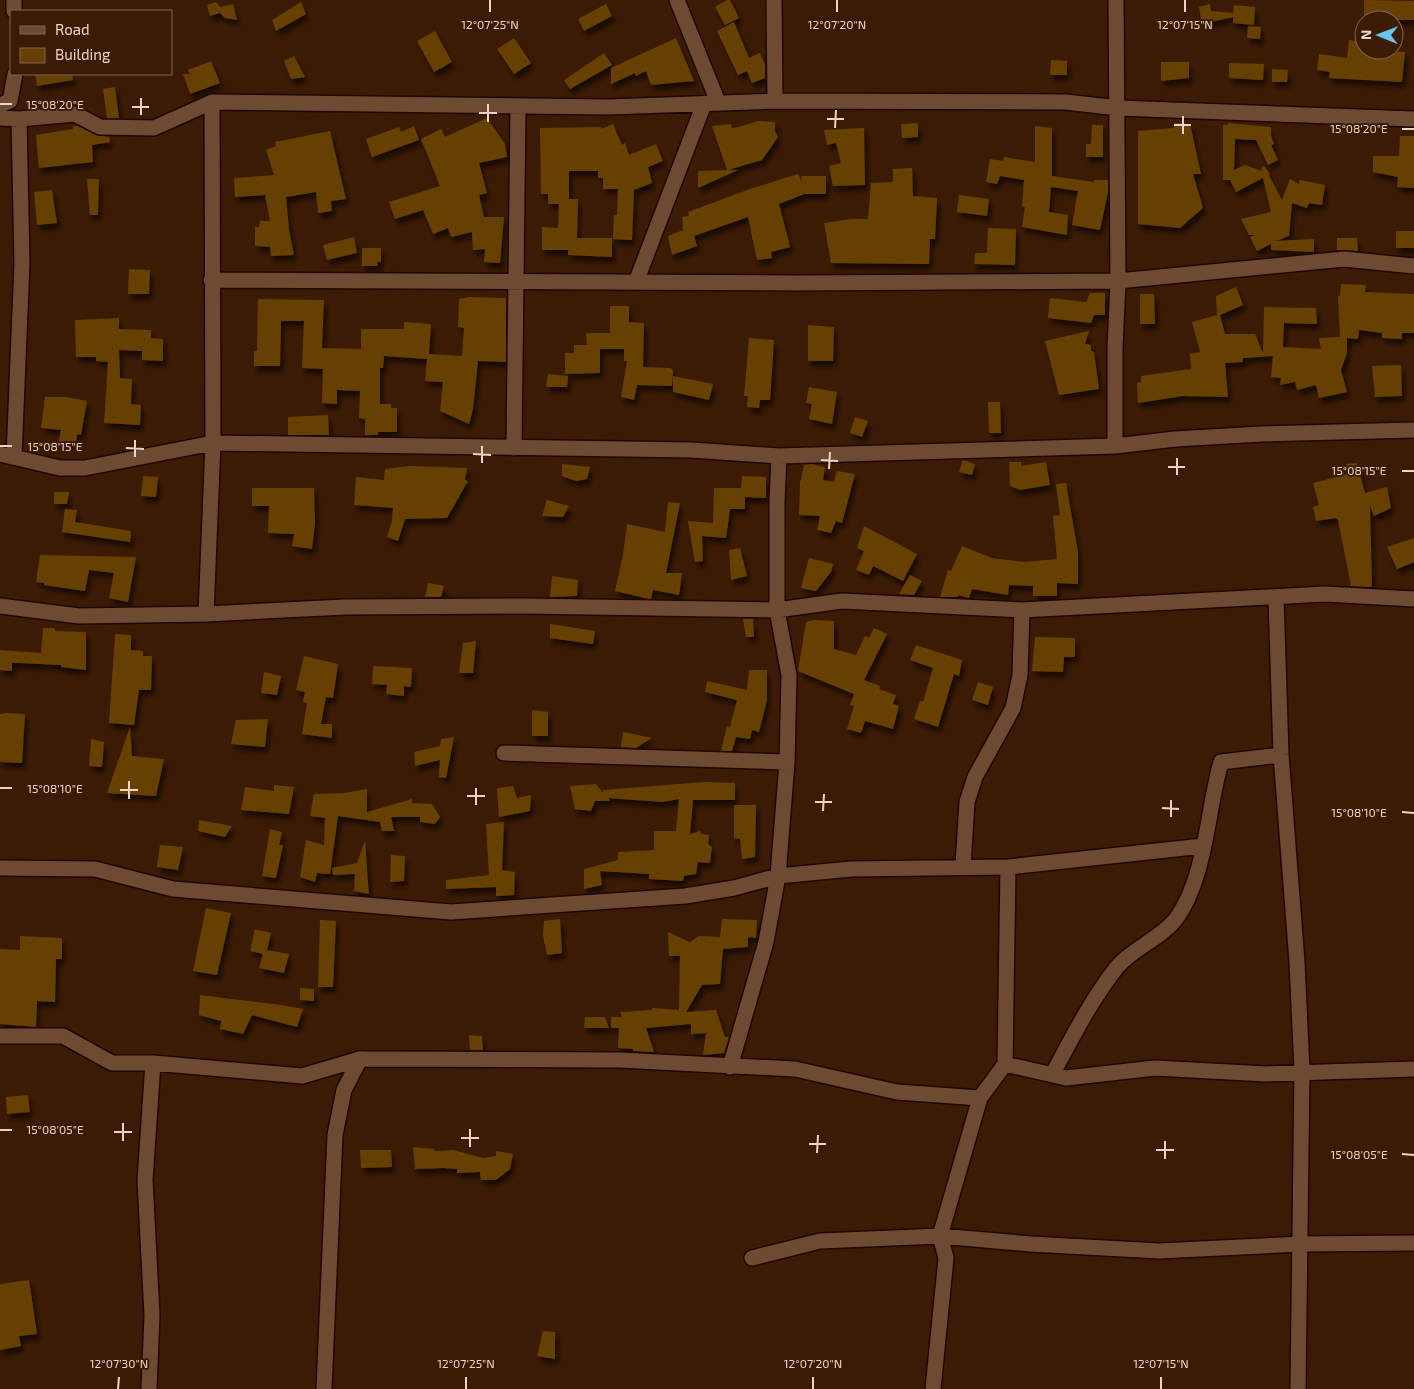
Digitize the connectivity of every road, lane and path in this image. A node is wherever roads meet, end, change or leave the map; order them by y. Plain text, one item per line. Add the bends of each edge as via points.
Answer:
1 (677, 0) edge
2 (774, 0) edge
3 (1116, 0) edge
4 (15, 75) edge
5 (775, 100) junction
6 (212, 102) junction
7 (711, 103) junction
8 (0, 105) edge
9 (518, 107) junction
10 (1118, 108) junction
11 (0, 118) edge
12 (19, 119) junction
13 (1414, 119) edge
14 (1414, 266) edge
15 (211, 280) junction
16 (518, 280) junction
17 (1118, 281) junction
18 (636, 282) junction
19 (1414, 430) edge
20 (213, 443) junction
21 (1115, 446) junction
22 (514, 448) junction
23 (7, 455) edge
24 (779, 456) junction
25 (1276, 597) junction
26 (1414, 599) edge
27 (0, 606) edge
28 (777, 610) junction
29 (1022, 610) junction
30 (206, 614) junction
31 (504, 753) dead end
32 (1281, 755) junction
33 (787, 762) junction
34 (1203, 846) junction
35 (963, 866) junction
36 (1008, 867) junction
37 (0, 868) edge
38 (778, 876) junction
39 (0, 1036) edge
40 (360, 1059) junction
41 (153, 1063) junction
42 (1005, 1064) junction
43 (730, 1067) junction
44 (1414, 1069) edge
45 (1302, 1071) junction
46 (1052, 1075) junction
47 (980, 1098) junction
48 (940, 1236) junction
49 (1414, 1243) edge
50 (1300, 1244) junction
51 (752, 1258) dead end
52 (149, 1389) edge
53 (324, 1389) edge
54 (933, 1389) edge
55 (1298, 1389) edge

1 - 7 street
2 - 5 street
3 - 10 street
4 - 8 street via 10,101
5 - 7 street
5 - 10 street via 1066,102
6 - 9 street
6 - 12 street via 154,128 100,127 75,114
6 - 15 street
7 - 9 street
7 - 18 street
9 - 16 street
10 - 13 street
10 - 17 street
11 - 12 street
12 - 23 street via 22,263
14 - 17 street via 1344,259
15 - 16 street
15 - 20 street
16 - 18 street
16 - 22 street
17 - 18 street
17 - 21 street
19 - 21 street via 1261,434
20 - 22 street
20 - 23 street via 85,468 60,468
20 - 30 street
21 - 24 street
22 - 24 street via 691,450
24 - 28 street
25 - 26 street via 1325,594
25 - 29 street
25 - 32 street
27 - 30 street via 79,616
28 - 29 street via 842,601
28 - 30 street via 345,607
28 - 33 street via 789,674
29 - 35 street via 1020,675 1013,708 974,777 967,802
31 - 33 street
32 - 34 street via 1221,762
32 - 45 street
33 - 38 street
34 - 36 street
34 - 46 street via 1196,880 1176,919 1118,966
35 - 36 street
35 - 38 street via 851,869
36 - 42 street
37 - 38 street via 95,869 173,889 451,912 685,896
38 - 43 street via 766,942
39 - 41 street via 63,1036 112,1063
40 - 41 street via 302,1076
40 - 43 street via 620,1060
40 - 53 street via 344,1090 335,1135
41 - 52 street via 145,1180 152,1315
42 - 46 street
42 - 47 street
43 - 47 street via 795,1069 898,1092
44 - 45 street
45 - 46 street via 1266,1074 1155,1068 1066,1078
45 - 50 street
47 - 48 street
48 - 50 street via 1159,1251
48 - 51 street via 820,1241
48 - 54 street via 946,1258
49 - 50 street
50 - 55 street

